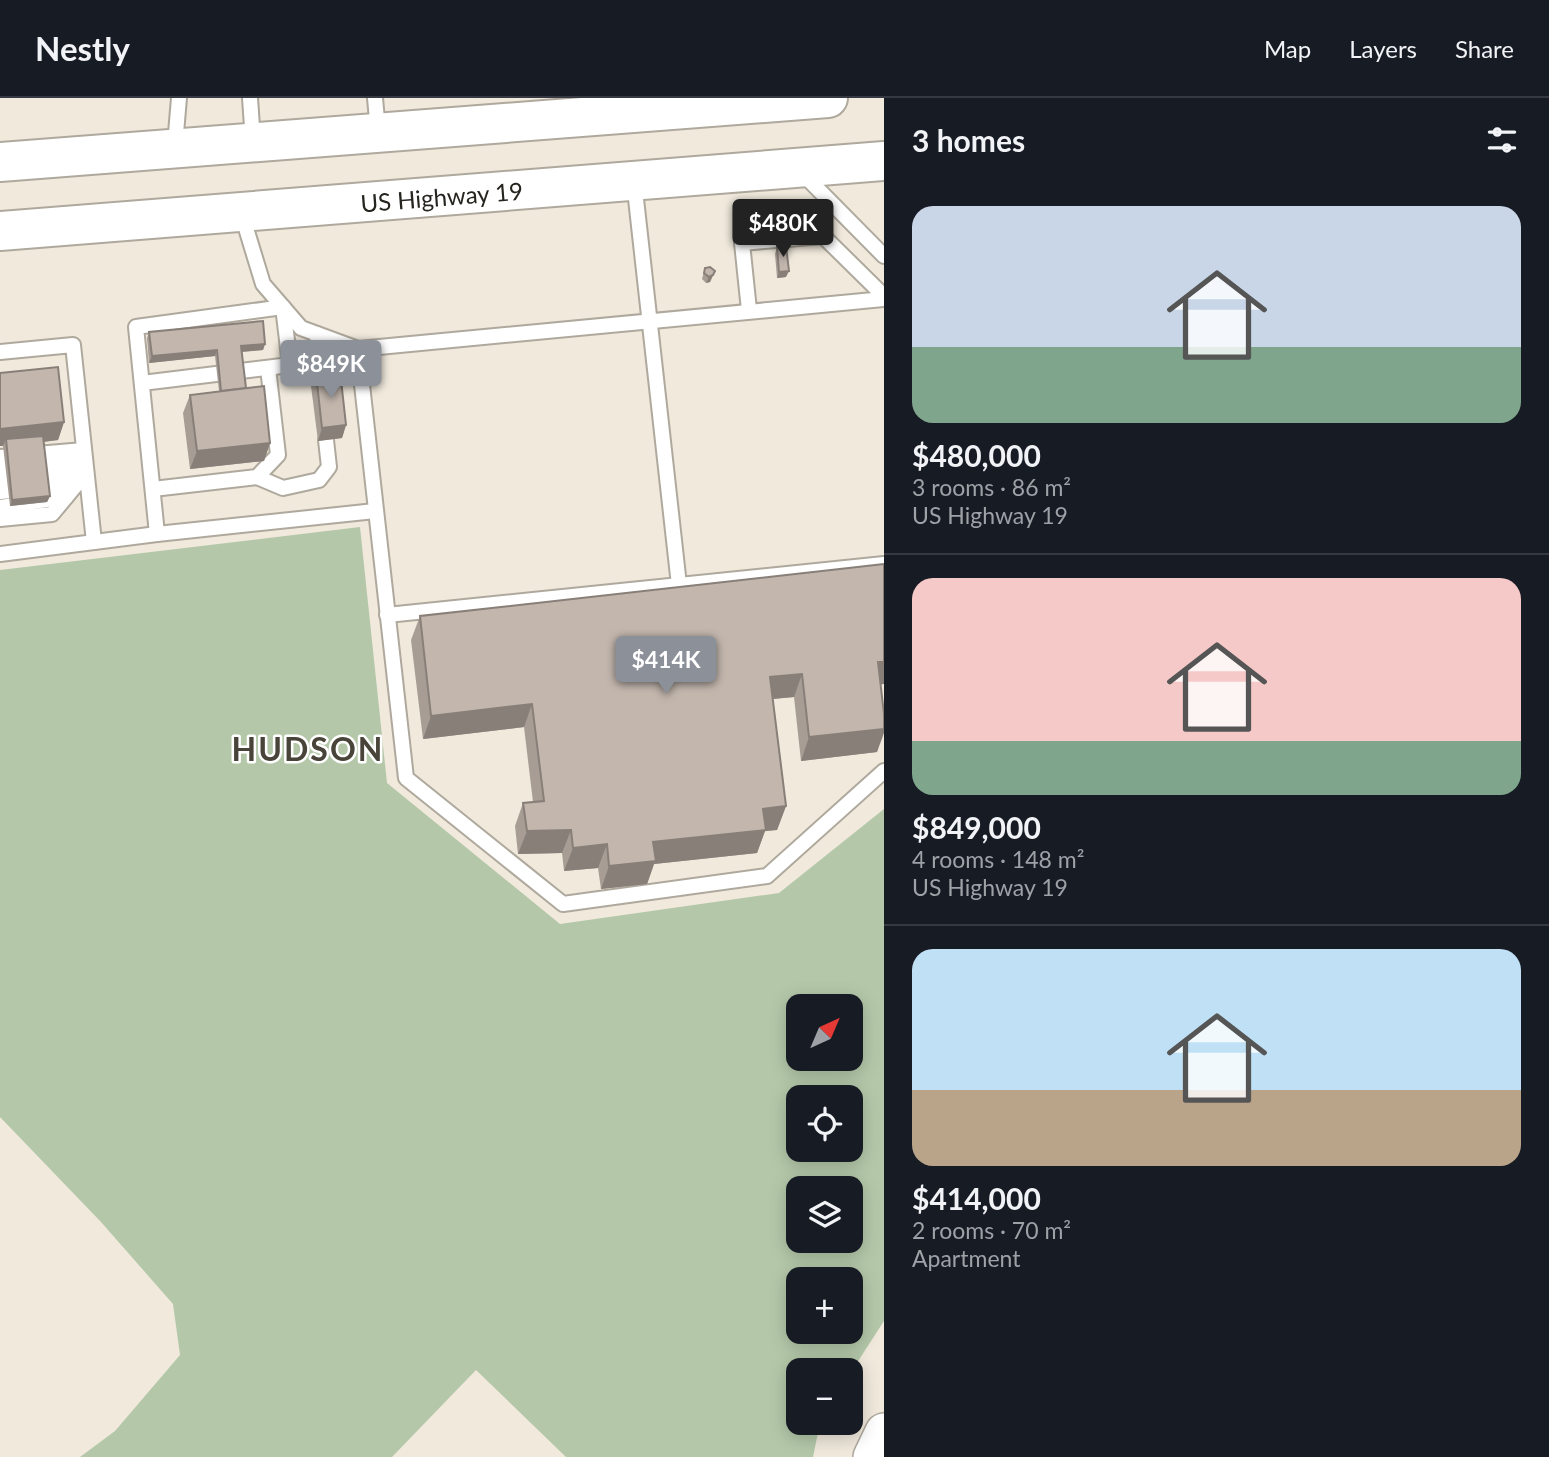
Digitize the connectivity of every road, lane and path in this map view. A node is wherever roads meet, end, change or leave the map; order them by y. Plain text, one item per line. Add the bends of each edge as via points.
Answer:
1 (180, 98) edge
2 (250, 98) edge
3 (828, 98) edge
4 (772, 100) edge
5 (597, 107) edge
6 (377, 115) edge
7 (253, 142) junction
8 (174, 148) junction
9 (884, 161) edge
10 (0, 162) edge
11 (797, 167) junction
12 (634, 180) junction
13 (242, 212) junction
14 (0, 231) edge
15 (884, 256) edge
16 (884, 297) edge
17 (283, 307) junction
18 (749, 310) junction
19 (650, 320) junction
20 (317, 334) junction
21 (358, 349) junction
22 (0, 352) edge
23 (268, 368) junction
24 (142, 383) junction
25 (322, 385) edge
26 (326, 440) edge
27 (0, 457) edge
28 (83, 466) junction
29 (0, 468) edge
30 (257, 477) junction
31 (0, 481) edge
32 (153, 489) junction
33 (0, 492) edge
34 (66, 497) junction
35 (0, 507) edge
36 (375, 511) junction
37 (0, 519) edge
38 (157, 534) junction
39 (94, 542) junction
40 (0, 554) edge
41 (884, 564) edge
42 (679, 585) junction
43 (387, 615) junction
44 (884, 771) edge
45 (884, 1432) edge
46 (872, 1457) edge

1 - 8 lane
2 - 7 lane
3 - 4 highway
4 - 5 highway
5 - 6 highway
6 - 7 highway
7 - 8 highway
8 - 10 highway
9 - 11 highway, US Highway 19
11 - 12 highway, US Highway 19
11 - 15 lane
12 - 13 highway, US Highway 19
12 - 19 lane
13 - 14 highway, US Highway 19
13 - 17 lane via 263,284
16 - 18 lane
16 - 18 lane via 823,236 742,243
17 - 20 lane via 300,328
17 - 23 lane via 290,365
17 - 24 lane via 136,327
18 - 19 lane
19 - 21 lane
19 - 42 lane
20 - 21 lane
20 - 25 lane
21 - 36 lane
22 - 28 lane via 73,345
23 - 24 lane
23 - 30 lane via 278,455
24 - 32 lane
26 - 30 lane via 329,467 319,480 283,488
27 - 28 lane
28 - 29 lane
28 - 31 lane
28 - 33 lane
28 - 34 lane
28 - 39 lane
30 - 32 lane
32 - 38 lane
34 - 35 lane
34 - 37 lane via 52,514
36 - 38 lane
36 - 43 lane
38 - 39 lane
39 - 40 lane
41 - 42 lane
42 - 43 lane
43 - 44 lane via 406,778 563,904 767,876
45 - 46 street

